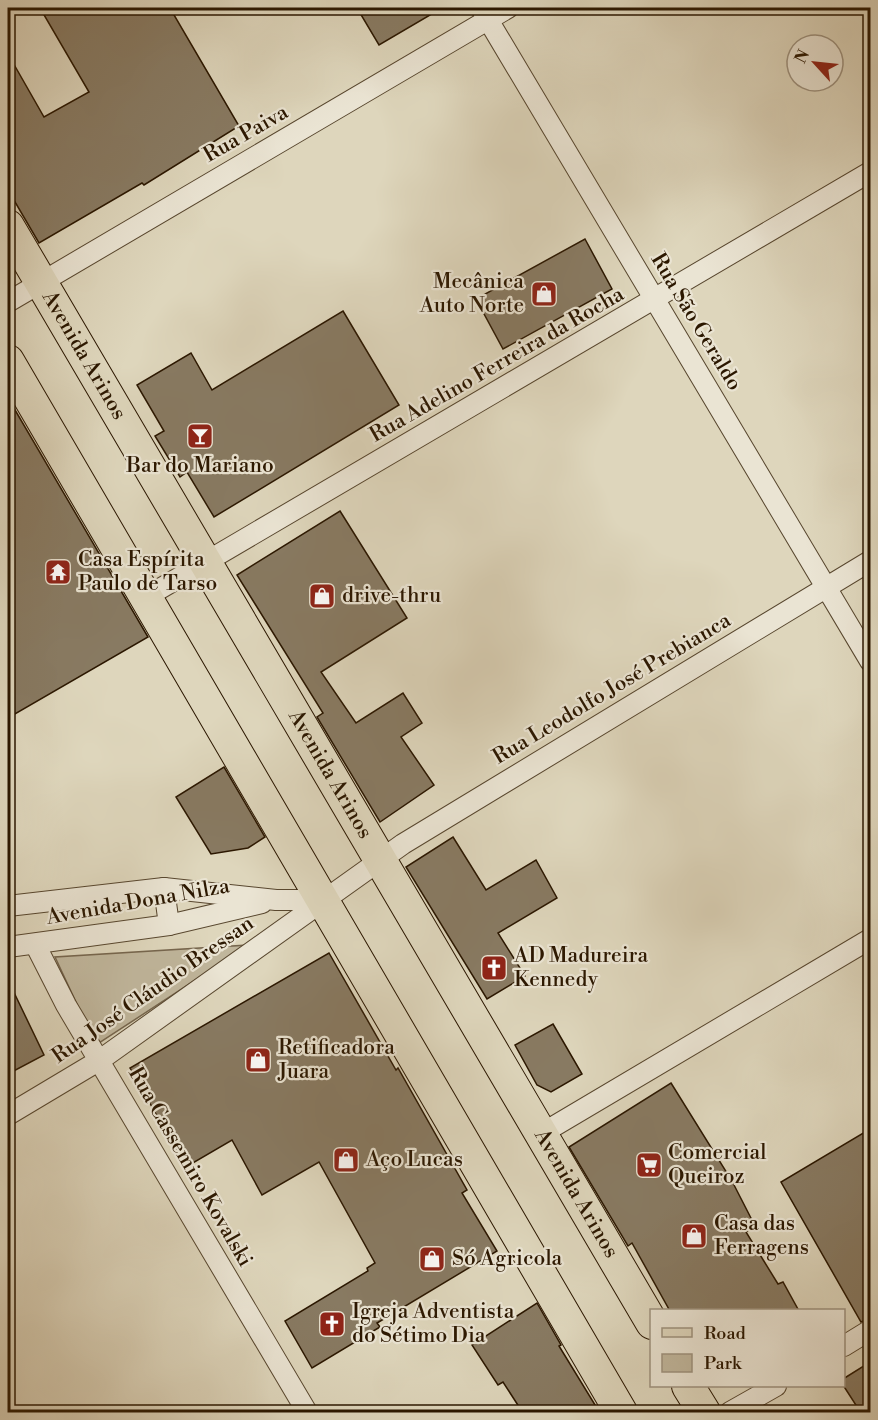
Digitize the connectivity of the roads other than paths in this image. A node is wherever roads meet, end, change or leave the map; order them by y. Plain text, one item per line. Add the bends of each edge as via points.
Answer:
1 (508, 8) edge
2 (484, 14) edge
3 (870, 172) edge
4 (8, 226) edge
5 (40, 282) junction
6 (656, 301) junction
7 (8, 302) edge
8 (8, 361) edge
9 (870, 561) edge
10 (205, 563) junction
11 (826, 587) junction
12 (146, 597) junction
13 (870, 662) edge
14 (381, 860) junction
15 (164, 888) junction
16 (276, 900) junction
17 (321, 900) junction
18 (8, 906) edge
19 (169, 924) junction
20 (870, 939) edge
21 (34, 944) junction
22 (8, 947) edge
23 (100, 1060) junction
24 (8, 1115) edge
25 (541, 1134) junction
26 (650, 1321) edge
27 (870, 1330) edge
28 (845, 1345) edge
29 (689, 1387) edge
30 (774, 1387) edge
31 (307, 1413) edge
32 (621, 1413) edge
33 (704, 1413) edge
34 (730, 1413) edge

1 - 2 street, Rua Paiva
2 - 5 street, Rua Paiva
2 - 6 street, Rua São Geraldo
3 - 6 street, Rua Adelino Ferreira da Rocha
4 - 5 main road, Avenida Arinos
5 - 7 street, Rua Paiva
5 - 10 main road, Avenida Arinos
6 - 10 street, Rua Adelino Ferreira da Rocha
6 - 11 street, Rua São Geraldo
8 - 12 main road
9 - 11 street, Rua Leodolfo José Prebianca
10 - 12 street, Rua Adelino Ferreira da Rocha
10 - 14 main road, Avenida Arinos
11 - 13 street, Rua São Geraldo
11 - 14 street, Rua Leodolfo José Prebianca
12 - 17 main road
14 - 17 street, Rua Leodolfo José Prebianca
14 - 25 main road, Avenida Arinos
15 - 16 street, Avenida Dona Nilza
15 - 18 street, Avenida Dona Nilza
15 - 19 street
16 - 17 street, Avenida Dona Nilza
16 - 19 street, Avenida Dona Nilza
17 - 23 street, Rua José Cláudio Bressan
17 - 32 main road
19 - 21 street, Avenida Dona Nilza
20 - 25 street
21 - 22 street, Avenida Dona Nilza
21 - 23 street, Rua Cassemiro Kovalski
23 - 24 street, Rua José Cláudio Bressan
23 - 31 street, Rua Cassemiro Kovalski
25 - 26 main road, Avenida Arinos
27 - 28 street
29 - 33 main road
30 - 34 street

